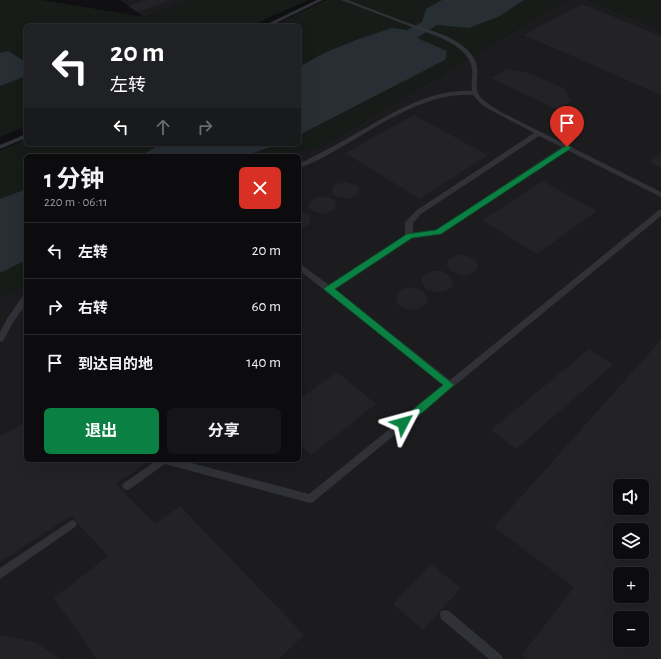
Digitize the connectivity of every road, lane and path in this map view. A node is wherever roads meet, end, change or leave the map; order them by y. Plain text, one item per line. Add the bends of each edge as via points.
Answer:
1 (321, 0) edge
2 (343, 0) edge
3 (270, 24) edge
4 (475, 93) junction
5 (539, 133) junction
6 (24, 137) edge
7 (0, 147) edge
8 (567, 147) junction
9 (301, 165) edge
10 (661, 195) edge
11 (661, 212) edge
12 (409, 236) junction
13 (301, 268) edge
14 (329, 289) junction
15 (24, 301) edge
16 (0, 339) edge
17 (450, 385) junction
18 (161, 462) edge
19 (171, 462) edge
20 (127, 486) dead end
21 (72, 524) dead end
22 (0, 574) edge
23 (445, 615) dead end
24 (497, 659) edge

1 - 3 lane
2 - 4 lane via 439,36 467,53 477,71
4 - 5 lane via 481,102
4 - 9 lane via 442,95 410,106
5 - 8 lane
5 - 12 lane via 419,212 409,222
6 - 7 lane
8 - 10 lane
8 - 12 lane via 438,232
11 - 17 lane
12 - 14 lane
13 - 14 lane
14 - 17 lane
15 - 16 lane
17 - 19 lane via 310,499
18 - 20 lane
21 - 22 lane
23 - 24 lane

